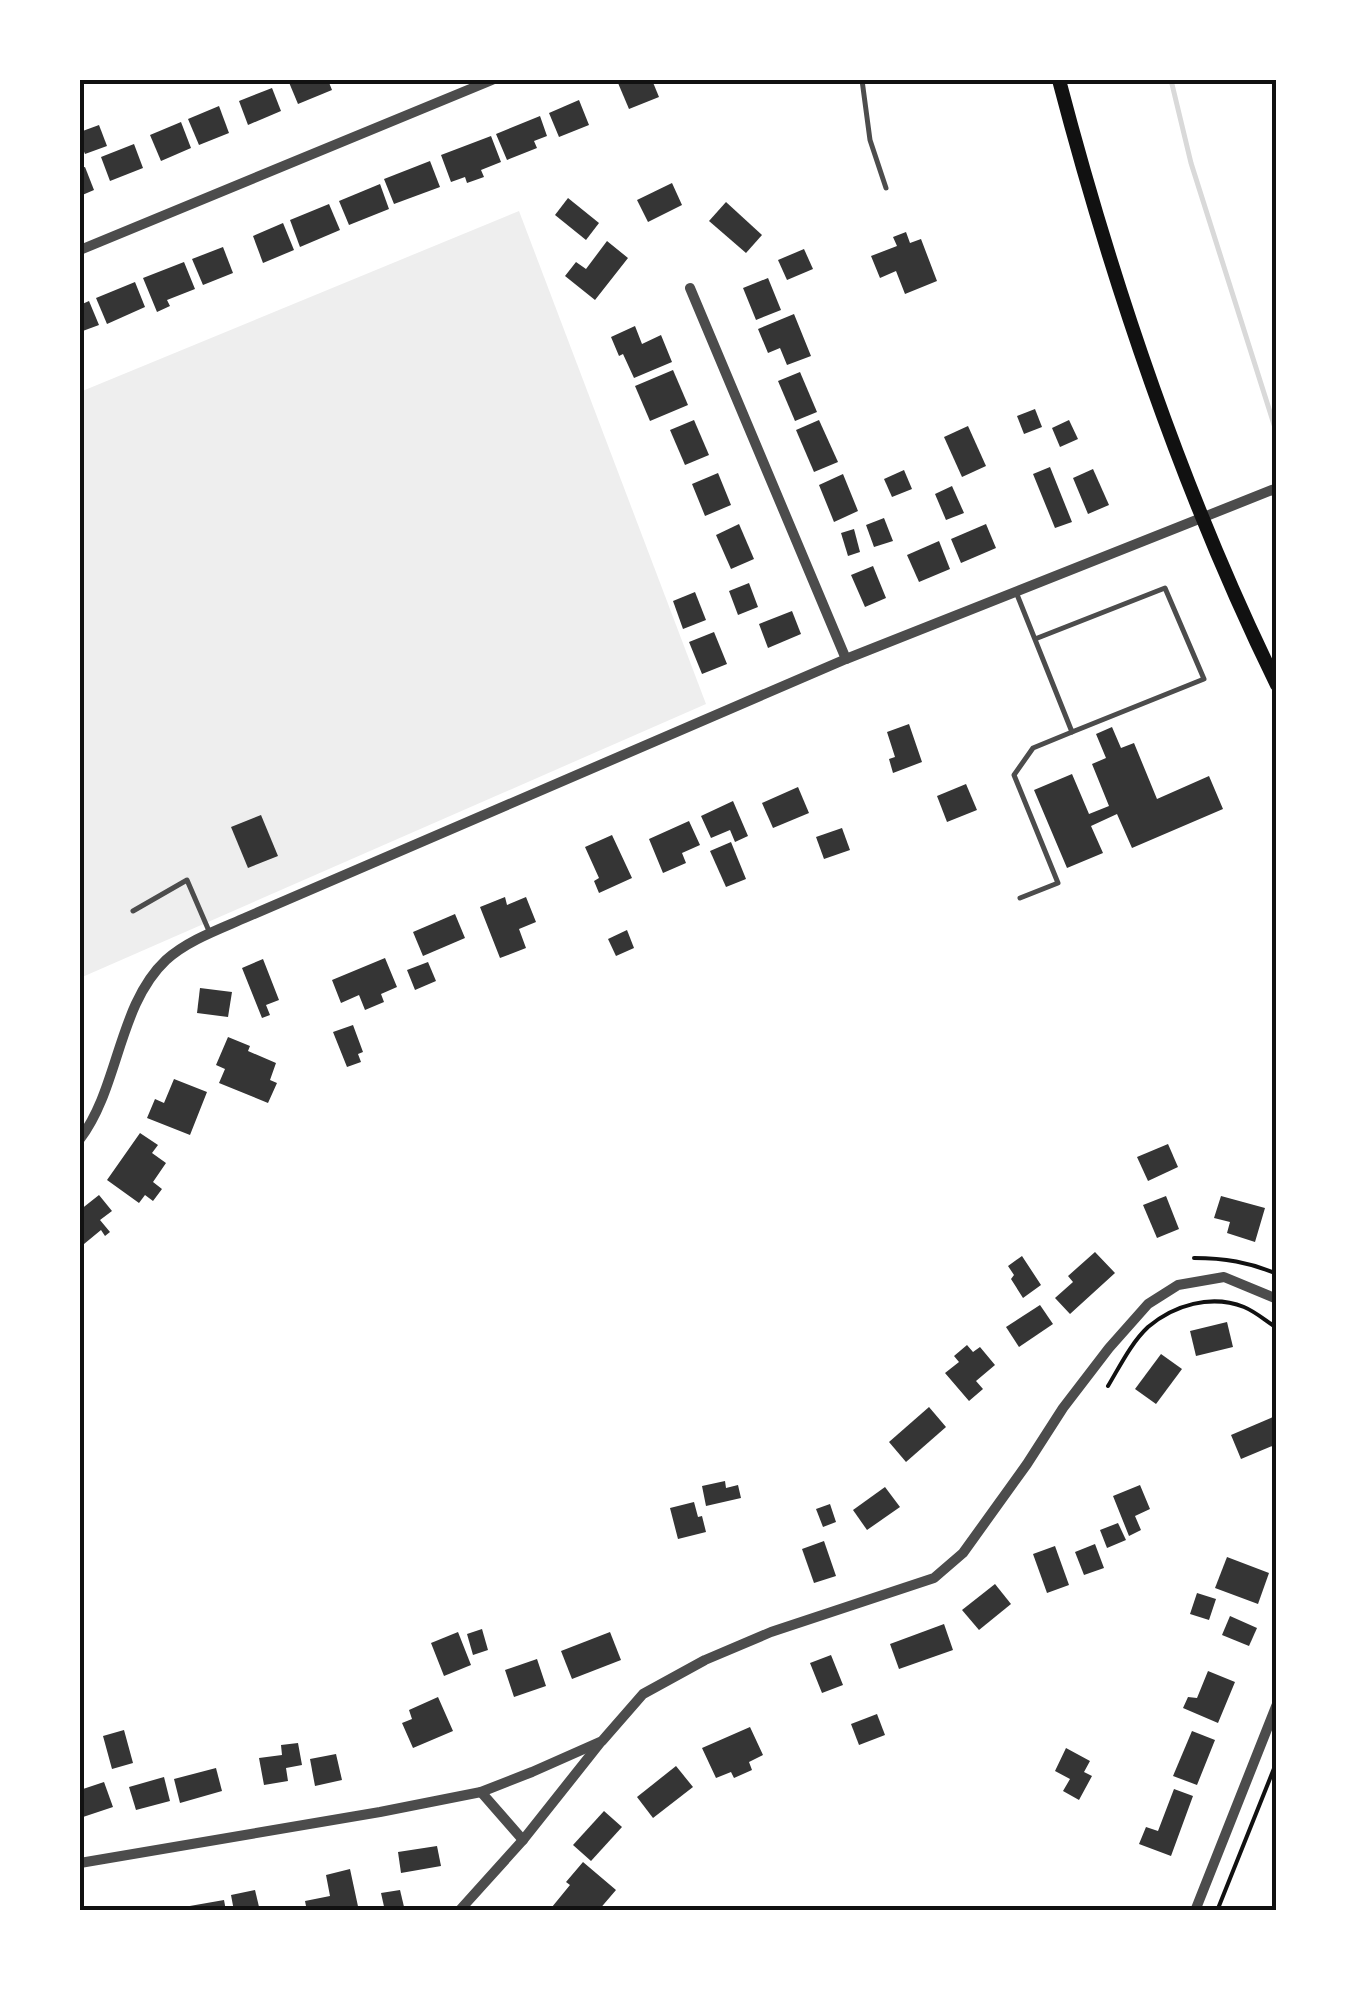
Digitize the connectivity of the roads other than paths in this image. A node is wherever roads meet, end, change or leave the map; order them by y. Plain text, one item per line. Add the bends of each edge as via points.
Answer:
1 (492, 80) edge
2 (862, 80) edge
3 (1059, 80) edge
4 (886, 188) dead end
5 (80, 250) edge
6 (690, 288) dead end
7 (1277, 488) edge
8 (1203, 518) junction
9 (1016, 592) junction
10 (1035, 639) junction
11 (846, 660) junction
12 (1277, 685) edge
13 (1072, 732) junction
14 (1020, 898) dead end
15 (134, 911) dead end
16 (211, 934) junction
17 (80, 1140) edge
18 (1277, 1299) edge
19 (1277, 1704) edge
20 (602, 1741) junction
21 (482, 1792) junction
22 (523, 1840) junction
23 (80, 1863) edge
24 (459, 1911) edge
25 (1195, 1911) edge

1 - 5 street
2 - 4 lane via 870,140
3 - 8 main road via 1116,280
6 - 11 street
7 - 8 street
8 - 9 street
8 - 12 main road
9 - 10 lane
9 - 11 street
10 - 13 lane
10 - 13 lane via 1165,588 1204,679
11 - 16 street
13 - 14 lane via 1033,748 1014,774 1058,884
15 - 16 lane via 187,880
16 - 17 street via 168,958 152,976
18 - 20 street via 1224,1276 1178,1284 1148,1304 1108,1348 963,1552 934,1578 705,1660 642,1694
19 - 25 street
20 - 21 street
20 - 22 street
21 - 22 street
21 - 23 street
22 - 24 street

